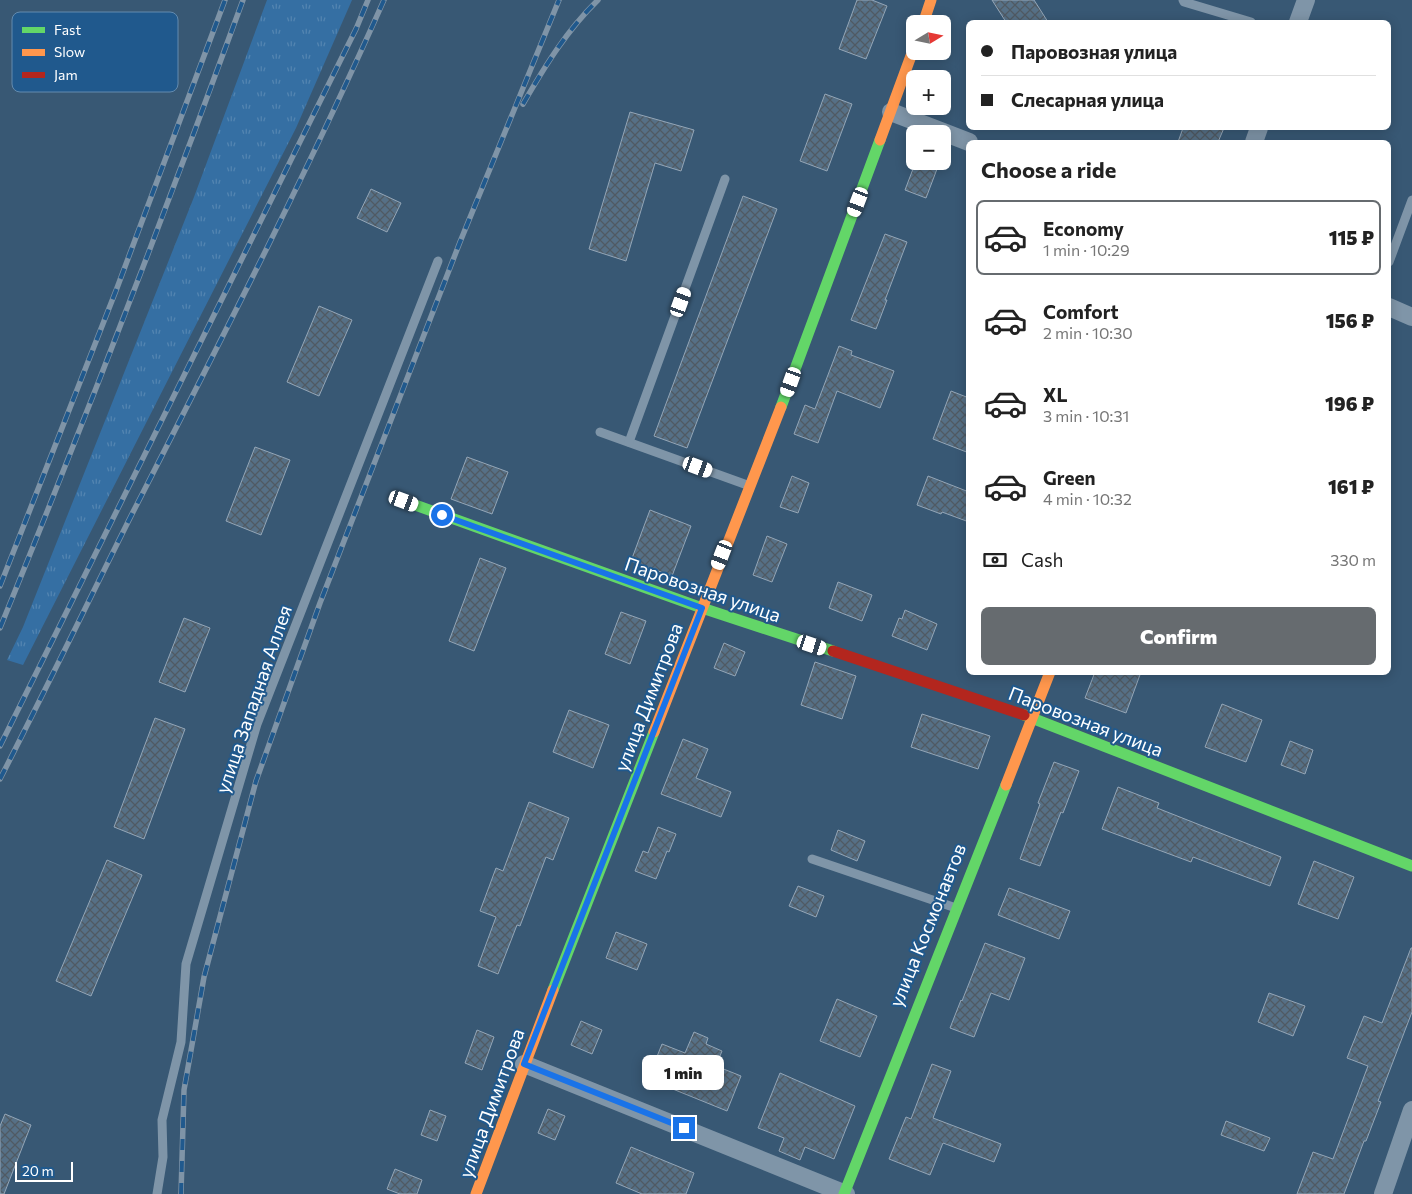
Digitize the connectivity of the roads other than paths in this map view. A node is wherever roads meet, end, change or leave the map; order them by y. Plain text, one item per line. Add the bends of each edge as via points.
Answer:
1 (931, 0) edge
2 (1183, 0) edge
3 (1306, 0) edge
4 (926, 15) edge
5 (1245, 20) edge
6 (1299, 20) edge
7 (910, 60) edge
8 (891, 112) junction
9 (966, 141) edge
10 (726, 179) dead end
11 (1412, 200) edge
12 (1391, 257) edge
13 (438, 261) dead end
14 (1391, 308) edge
15 (1412, 316) edge
16 (600, 432) dead end
17 (629, 442) junction
18 (750, 486) junction
19 (404, 501) dead end
20 (702, 608) junction
21 (1049, 675) edge
22 (1033, 718) junction
23 (812, 859) dead end
24 (1412, 866) edge
25 (957, 908) junction
26 (524, 1064) junction
27 (1412, 1110) edge
28 (157, 1194) edge
29 (476, 1194) edge
30 (845, 1194) edge
31 (1383, 1194) edge

1 - 4 street
2 - 5 lane
3 - 6 street
7 - 8 street, улица Димитрова
8 - 9 street
8 - 18 street, улица Димитрова
10 - 17 lane
11 - 12 lane
13 - 28 lane, улица Западная Аллея via 257,724 186,964 181,1042 162,1120 163,1157
14 - 15 street
16 - 17 lane
17 - 18 lane
18 - 20 street, улица Димитрова
19 - 20 street, Паровозная улица
20 - 22 street, Паровозная улица
20 - 26 street, улица Димитрова
21 - 22 street, улица Космонавтов
22 - 24 street, Паровозная улица
22 - 25 street, улица Космонавтов
23 - 25 lane
25 - 30 street, улица Космонавтов
26 - 29 street, улица Димитрова
26 - 30 street
27 - 31 street

